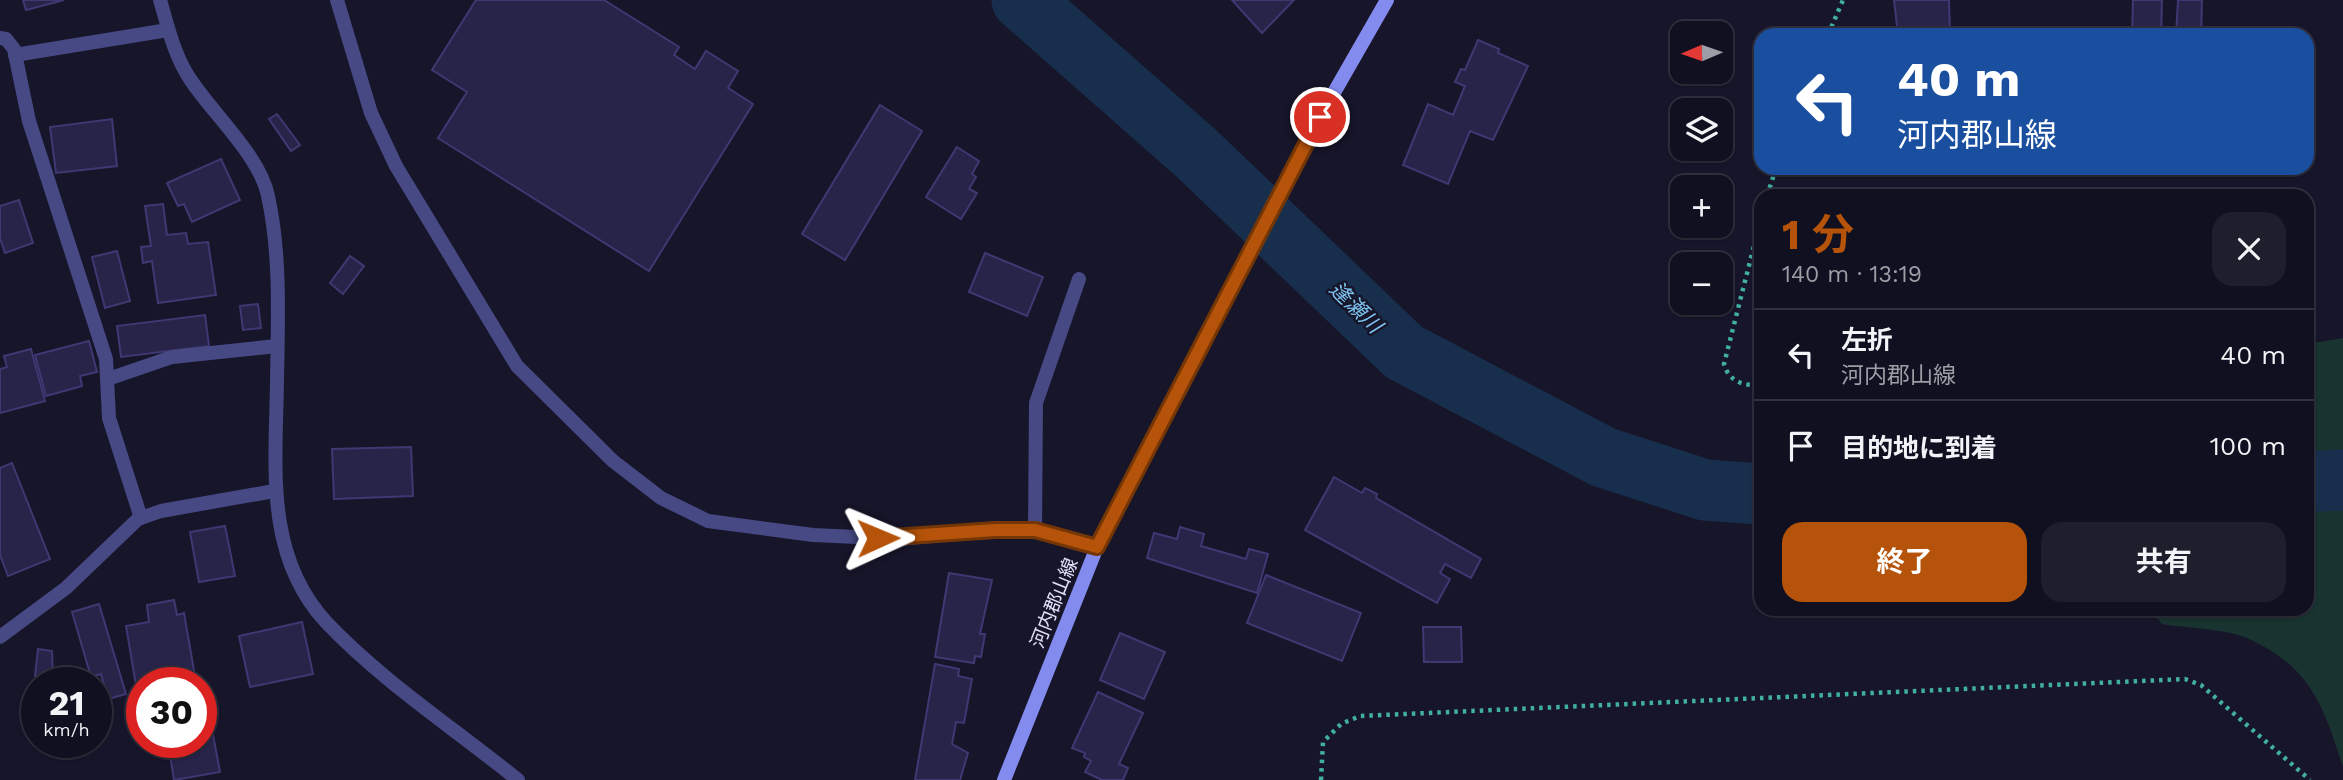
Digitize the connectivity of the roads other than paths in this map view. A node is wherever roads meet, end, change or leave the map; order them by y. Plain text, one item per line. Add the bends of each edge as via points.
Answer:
1 (160, 0) edge
2 (337, 0) edge
3 (1387, 0) edge
4 (168, 30) junction
5 (0, 38) edge
6 (15, 55) junction
7 (1079, 279) dead end
8 (277, 346) junction
9 (108, 379) junction
10 (274, 491) junction
11 (141, 517) junction
12 (1035, 530) junction
13 (1097, 547) junction
14 (0, 637) edge
15 (518, 780) edge
16 (1004, 780) edge

1 - 4 street
2 - 12 street via 371,113 397,166 517,366 613,461 661,498 708,521 813,535 899,539
3 - 13 main road, 河内郡山線 via 1320,117
4 - 6 street
4 - 8 street via 188,77 262,173 276,265
5 - 6 street via 6,39
6 - 9 street via 29,121 106,359
7 - 12 street via 1036,403
8 - 9 street via 172,357
8 - 10 street
9 - 11 street via 109,418
10 - 11 street
10 - 15 street via 288,561 299,586 326,621 410,696
11 - 14 street via 66,589
12 - 13 street
13 - 16 main road, 河内郡山線

